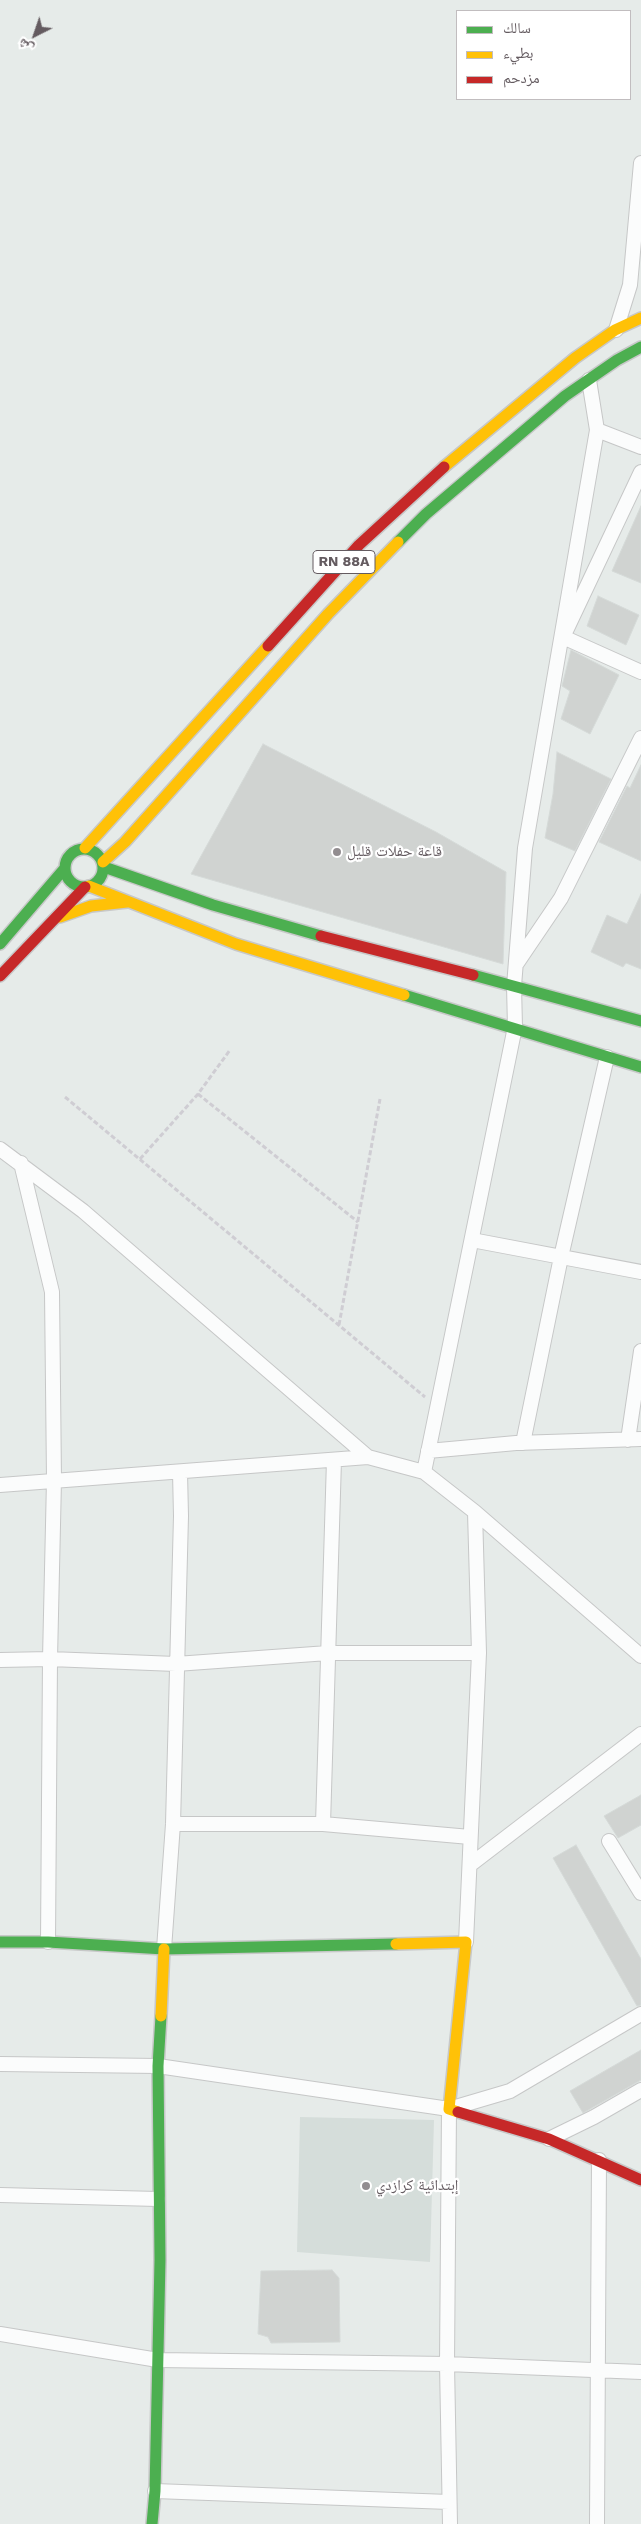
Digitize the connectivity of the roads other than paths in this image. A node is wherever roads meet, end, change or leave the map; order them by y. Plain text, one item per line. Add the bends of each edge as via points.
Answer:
1 (641, 163) edge
2 (636, 282) edge
3 (641, 318) edge
4 (616, 330) junction
5 (641, 347) edge
6 (589, 380) junction
7 (597, 430) junction
8 (641, 447) edge
9 (641, 472) edge
10 (563, 637) junction
11 (641, 672) edge
12 (641, 738) edge
13 (85, 848) junction
14 (103, 865) junction
15 (65, 868) junction
16 (87, 887) junction
17 (127, 902) junction
18 (57, 919) junction
19 (0, 944) edge
20 (517, 963) junction
21 (0, 976) edge
22 (514, 986) junction
23 (641, 1021) edge
24 (515, 1027) junction
25 (607, 1057) junction
26 (641, 1067) edge
27 (0, 1149) edge
28 (21, 1163) junction
29 (472, 1240) junction
30 (560, 1257) junction
31 (641, 1272) edge
32 (641, 1351) edge
33 (634, 1439) edge
34 (522, 1443) junction
35 (428, 1451) junction
36 (368, 1457) junction
37 (334, 1460) junction
38 (180, 1472) junction
39 (424, 1472) junction
40 (54, 1480) junction
41 (0, 1485) edge
42 (474, 1512) junction
43 (479, 1652) junction
44 (328, 1653) junction
45 (641, 1656) edge
46 (50, 1659) junction
47 (0, 1660) edge
48 (176, 1664) junction
49 (641, 1734) edge
50 (173, 1824) junction
51 (324, 1824) junction
52 (470, 1837) junction
53 (609, 1841) dead end
54 (470, 1865) junction
55 (641, 1893) edge
56 (0, 1942) edge
57 (48, 1942) junction
58 (466, 1942) junction
59 (164, 1949) junction
60 (641, 2014) edge
61 (0, 2064) edge
62 (158, 2066) junction
63 (641, 2090) edge
64 (449, 2110) junction
65 (549, 2139) junction
66 (599, 2160) junction
67 (641, 2180) edge
68 (0, 2195) edge
69 (158, 2199) junction
70 (0, 2334) edge
71 (158, 2360) junction
72 (447, 2364) junction
73 (598, 2370) junction
74 (641, 2372) edge
75 (155, 2490) junction
76 (449, 2502) junction
77 (152, 2524) edge
78 (450, 2524) edge
79 (597, 2524) edge

1 - 2 street
2 - 4 street
3 - 4 main road, RN 88A
4 - 13 main road, RN 88A via 512,408 358,545
5 - 6 main road
6 - 7 street
6 - 14 main road via 528,427 419,521 328,614
7 - 8 street
7 - 10 street
9 - 10 street
10 - 11 street
10 - 20 street via 525,848
12 - 20 street via 561,898
13 - 14 main road via 96,852
13 - 15 main road via 69,856
14 - 16 main road via 100,879
14 - 22 main road via 204,902 343,943
15 - 16 main road via 73,884
15 - 19 main road
16 - 17 main road
16 - 18 main road
17 - 18 main road via 91,906
17 - 24 main road via 236,944
18 - 21 main road
20 - 22 street
22 - 23 main road
22 - 24 street
24 - 25 main road
24 - 29 street
25 - 26 main road
25 - 30 street
27 - 28 street
28 - 36 street via 83,1211
28 - 40 street via 52,1292
29 - 30 street
29 - 35 street
30 - 31 street
30 - 34 street
32 - 33 street
33 - 34 street
34 - 35 street
35 - 39 street
36 - 37 street
36 - 39 street
37 - 38 street
37 - 44 street
38 - 40 street
38 - 48 street
39 - 42 street
40 - 41 street
40 - 46 street
42 - 43 street
42 - 45 street
43 - 44 street
43 - 52 street
44 - 48 street
44 - 51 street
46 - 47 street
46 - 48 street
46 - 57 street
48 - 50 street
49 - 54 street
50 - 51 street
50 - 59 street
51 - 52 street
52 - 54 street
53 - 55 street
54 - 58 street
56 - 57 main road
57 - 59 main road
58 - 59 main road
58 - 64 main road
59 - 62 main road
60 - 64 street via 510,2091
61 - 62 street
62 - 64 street
62 - 69 main road
63 - 65 street via 594,2118
64 - 65 main road
64 - 72 street
65 - 66 main road
66 - 67 main road
66 - 73 street
68 - 69 street
69 - 71 main road
70 - 71 street
71 - 72 street
71 - 75 main road
72 - 73 street
72 - 76 street
73 - 74 street
73 - 79 street
75 - 76 street
75 - 77 main road
76 - 78 street

